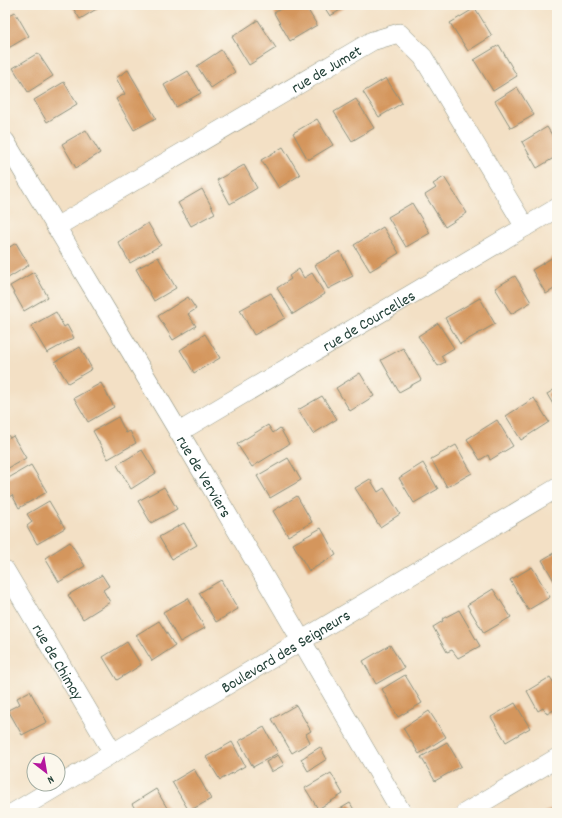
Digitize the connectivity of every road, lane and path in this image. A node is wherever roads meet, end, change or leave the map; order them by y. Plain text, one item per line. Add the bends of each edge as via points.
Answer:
1 (5, 141) edge
2 (557, 208) edge
3 (525, 226) junction
4 (56, 227) junction
5 (179, 432) junction
6 (557, 488) edge
7 (5, 570) edge
8 (302, 640) junction
9 (112, 752) junction
10 (557, 758) edge
11 (13, 813) edge
12 (402, 813) edge
13 (465, 813) edge

1 - 4 street, rue de Verviers
2 - 3 street, rue de Courcelles
3 - 4 street, rue de Jumet via 423,57 399,33 372,41
3 - 5 street, rue de Courcelles
4 - 5 street, rue de Verviers
5 - 8 street, rue de Verviers
6 - 8 street, Boulevard des Seigneurs
7 - 9 street, rue de Chimay
8 - 9 street, Boulevard des Seigneurs
8 - 12 street, rue de Verviers
9 - 11 street, Boulevard des Seigneurs
10 - 13 street

